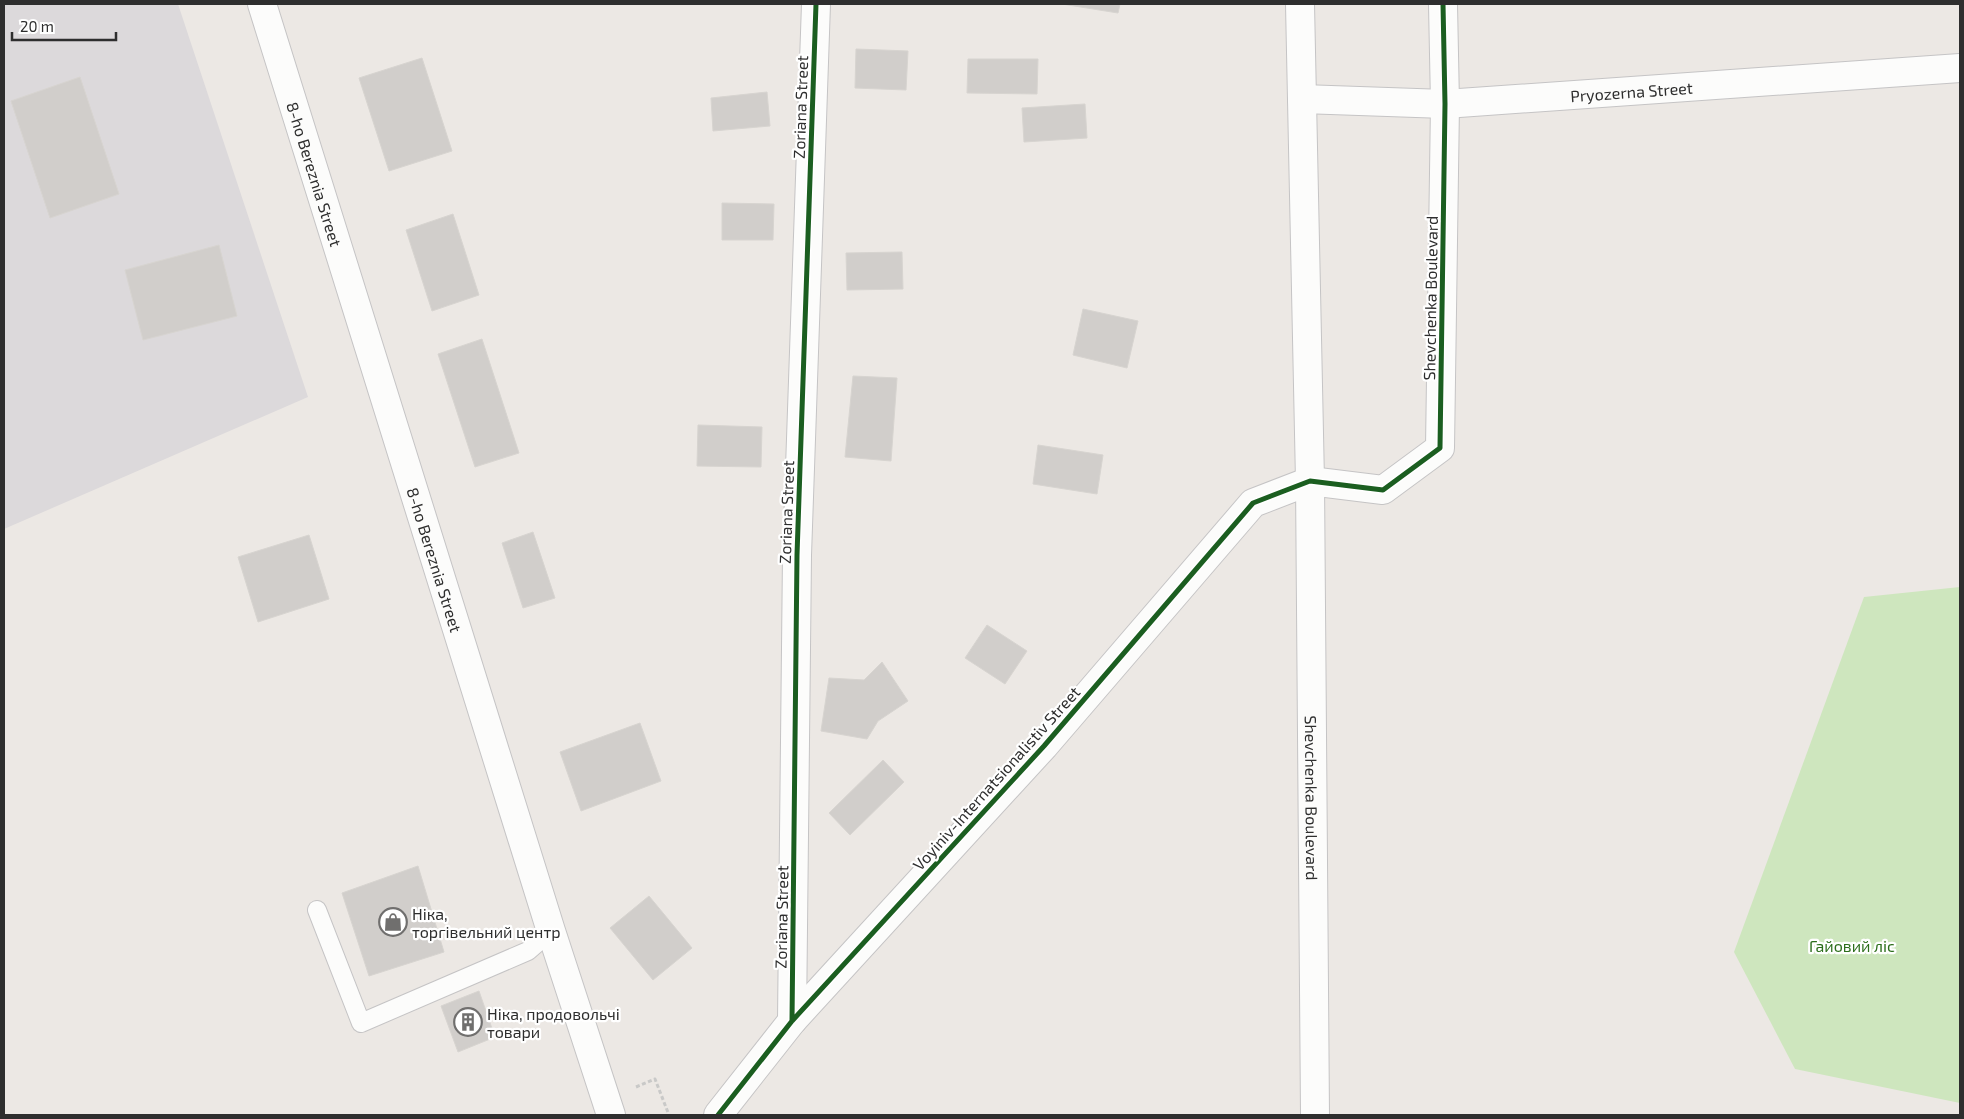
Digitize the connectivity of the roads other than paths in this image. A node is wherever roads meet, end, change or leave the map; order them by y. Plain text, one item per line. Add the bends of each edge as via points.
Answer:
1 (262, 4) edge
2 (816, 4) edge
3 (1300, 4) edge
4 (1443, 4) edge
5 (1960, 68) edge
6 (1302, 99) junction
7 (1445, 104) junction
8 (1310, 481) junction
9 (317, 910) dead end
10 (551, 931) junction
11 (792, 1021) junction
12 (611, 1115) edge
13 (718, 1115) edge
14 (1315, 1115) edge

1 - 10 street, 8-ho Bereznia Street
2 - 11 street, Zoriana Street via 797,555
3 - 6 street, Shevchenka Boulevard
4 - 7 street, Shevchenka Boulevard
5 - 7 street, Pryozerna Street
6 - 7 street, Pryozerna Street
6 - 8 street, Shevchenka Boulevard
7 - 8 street, Shevchenka Boulevard via 1440,448 1383,490
8 - 11 street, Voyiniv-Internatsionalistiv Street via 1253,503 1044,746
8 - 14 street, Shevchenka Boulevard
9 - 10 lane via 361,1023 528,951
10 - 12 street, 8-ho Bereznia Street
11 - 13 street, Voyiniv-Internatsionalistiv Street

